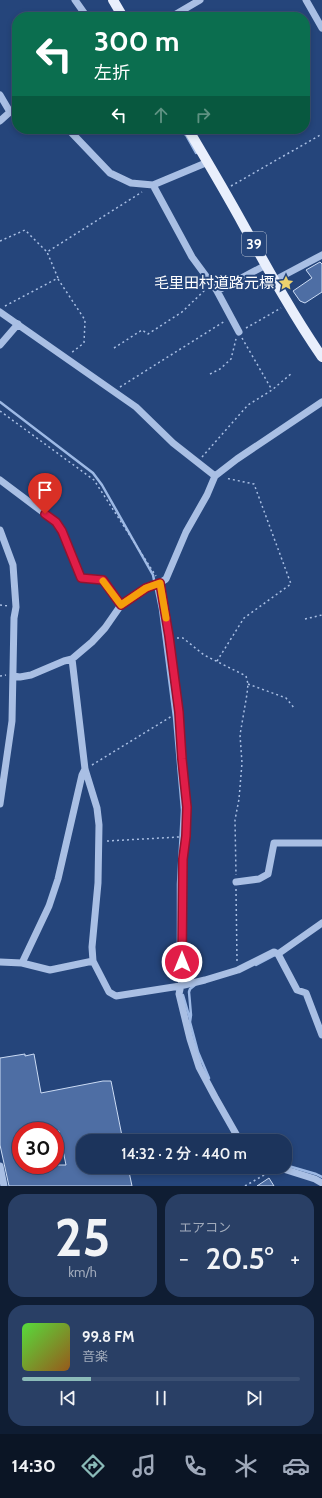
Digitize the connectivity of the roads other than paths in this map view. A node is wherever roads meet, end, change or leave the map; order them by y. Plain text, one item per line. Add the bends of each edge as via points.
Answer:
1 (75, 0) edge
2 (113, 0) edge
3 (200, 0) edge
4 (306, 0) edge
5 (83, 12) edge
6 (120, 12) edge
7 (180, 12) edge
8 (322, 28) edge
9 (0, 95) edge
10 (12, 108) edge
11 (12, 112) edge
12 (0, 121) edge
13 (73, 134) edge
14 (191, 134) edge
15 (208, 162) junction
16 (153, 185) junction
17 (322, 255) edge
18 (266, 265) junction
19 (275, 280) junction
20 (217, 291) junction
21 (0, 312) edge
22 (18, 324) junction
23 (239, 332) road end
24 (0, 345) edge
25 (322, 357) edge
26 (322, 402) edge
27 (215, 476) junction
28 (0, 480) edge
29 (0, 530) edge
30 (160, 583) junction
31 (121, 605) junction
32 (72, 659) junction
33 (13, 676) junction
34 (85, 770) junction
35 (0, 804) edge
36 (322, 843) edge
37 (236, 882) road end
38 (322, 923) edge
39 (276, 953) junction
40 (0, 962) edge
41 (93, 962) junction
42 (22, 963) junction
43 (180, 986) junction
44 (322, 1035) edge
45 (236, 1134) edge
46 (0, 1166) edge
47 (292, 1173) edge
48 (322, 1183) edge
49 (4, 1186) edge

1 - 5 street
2 - 6 main road
3 - 7 street
4 - 8 street
9 - 10 street
11 - 12 street
13 - 16 street via 110,173 131,184
14 - 15 main road, 39
15 - 16 street
15 - 18 main road, 39
16 - 20 street via 192,257
17 - 19 street
18 - 19 main road, 39
18 - 20 street
19 - 25 main road, 39
20 - 23 street
21 - 22 street
22 - 24 street
22 - 27 street via 136,407 173,443
26 - 27 street
27 - 30 street via 166,578
28 - 31 street via 56,522 81,578 103,580
29 - 33 street via 12,566 16,607
30 - 31 street via 146,588
30 - 43 street via 179,712 187,807
31 - 32 street via 105,628
32 - 33 street via 31,675
32 - 34 street
33 - 35 street via 12,721
34 - 41 street via 97,808 99,826
34 - 42 street via 58,879 49,906
36 - 37 street via 274,843 268,874 259,879
38 - 39 street
39 - 43 street via 238,970
39 - 44 street via 297,990 306,994
40 - 42 street
41 - 42 street via 50,970
41 - 43 street via 110,992 116,996
43 - 45 street via 179,994 199,1067
46 - 49 street
47 - 48 street

